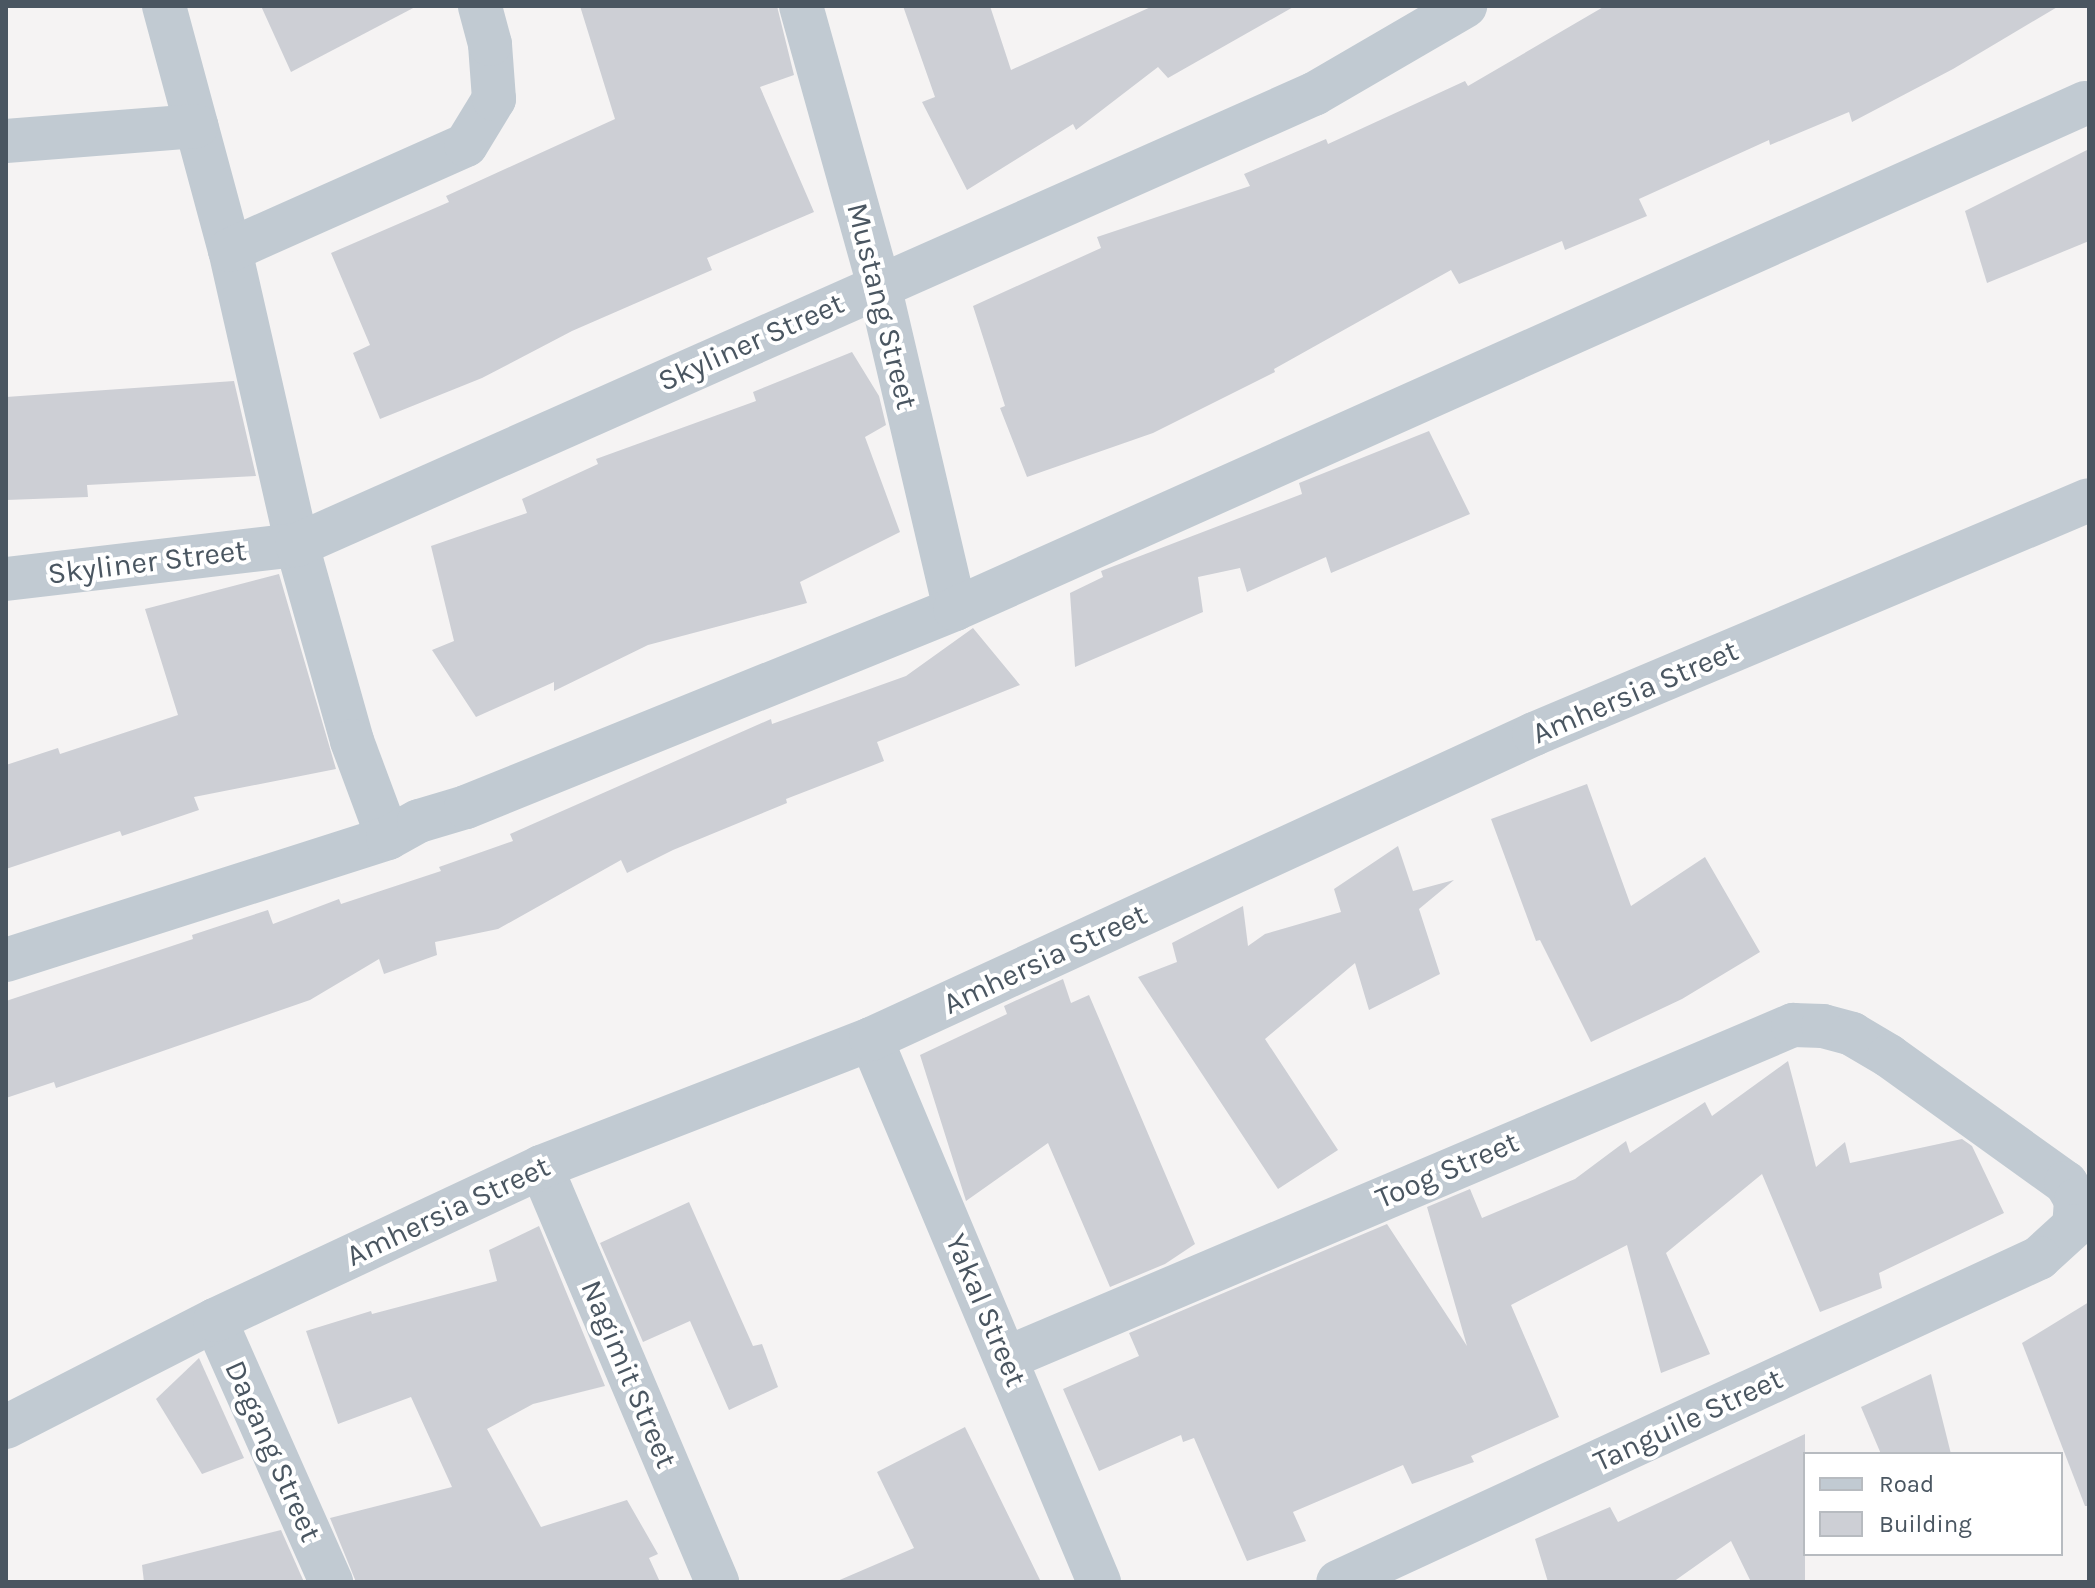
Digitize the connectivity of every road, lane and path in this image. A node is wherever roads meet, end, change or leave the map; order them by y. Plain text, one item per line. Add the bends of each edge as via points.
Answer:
1 (164, 6) edge
2 (480, 6) edge
3 (801, 6) edge
4 (1465, 6) edge
5 (1413, 19) edge
6 (2085, 103) dead end
7 (196, 126) junction
8 (6, 141) edge
9 (230, 250) junction
10 (879, 285) junction
11 (2089, 500) edge
12 (297, 545) junction
13 (6, 579) edge
14 (955, 609) junction
15 (388, 838) junction
16 (6, 960) edge
17 (871, 1039) junction
18 (541, 1167) junction
19 (2039, 1258) joint
20 (215, 1320) junction
21 (1007, 1358) junction
22 (6, 1427) edge
23 (331, 1582) edge
24 (717, 1582) edge
25 (1099, 1582) edge
26 (1338, 1582) edge

1 - 7 street
2 - 9 street via 490,44 494,99 466,145
3 - 10 street, Mustang Street
4 - 5 street, Skyliner Street
5 - 10 street, Skyliner Street via 1314,94
6 - 14 street
7 - 8 street
7 - 9 street
9 - 12 street
10 - 12 street, Skyliner Street
10 - 14 street, Mustang Street
11 - 17 street, Amhersia Street via 1534,734
12 - 13 street, Skyliner Street
12 - 15 street via 352,741
14 - 15 street via 466,807 419,821
15 - 16 street
17 - 18 street, Amhersia Street
17 - 21 street, Yakal Street
18 - 20 street, Amhersia Street
18 - 24 street, Nagimit Street
19 - 21 street, Toog Street via 2074,1226 2076,1200 2066,1183 1852,1034 1793,1025
19 - 26 street, Tanguile Street
20 - 22 street, Amhersia Street
20 - 23 street, Dagang Street
21 - 25 street, Yakal Street

